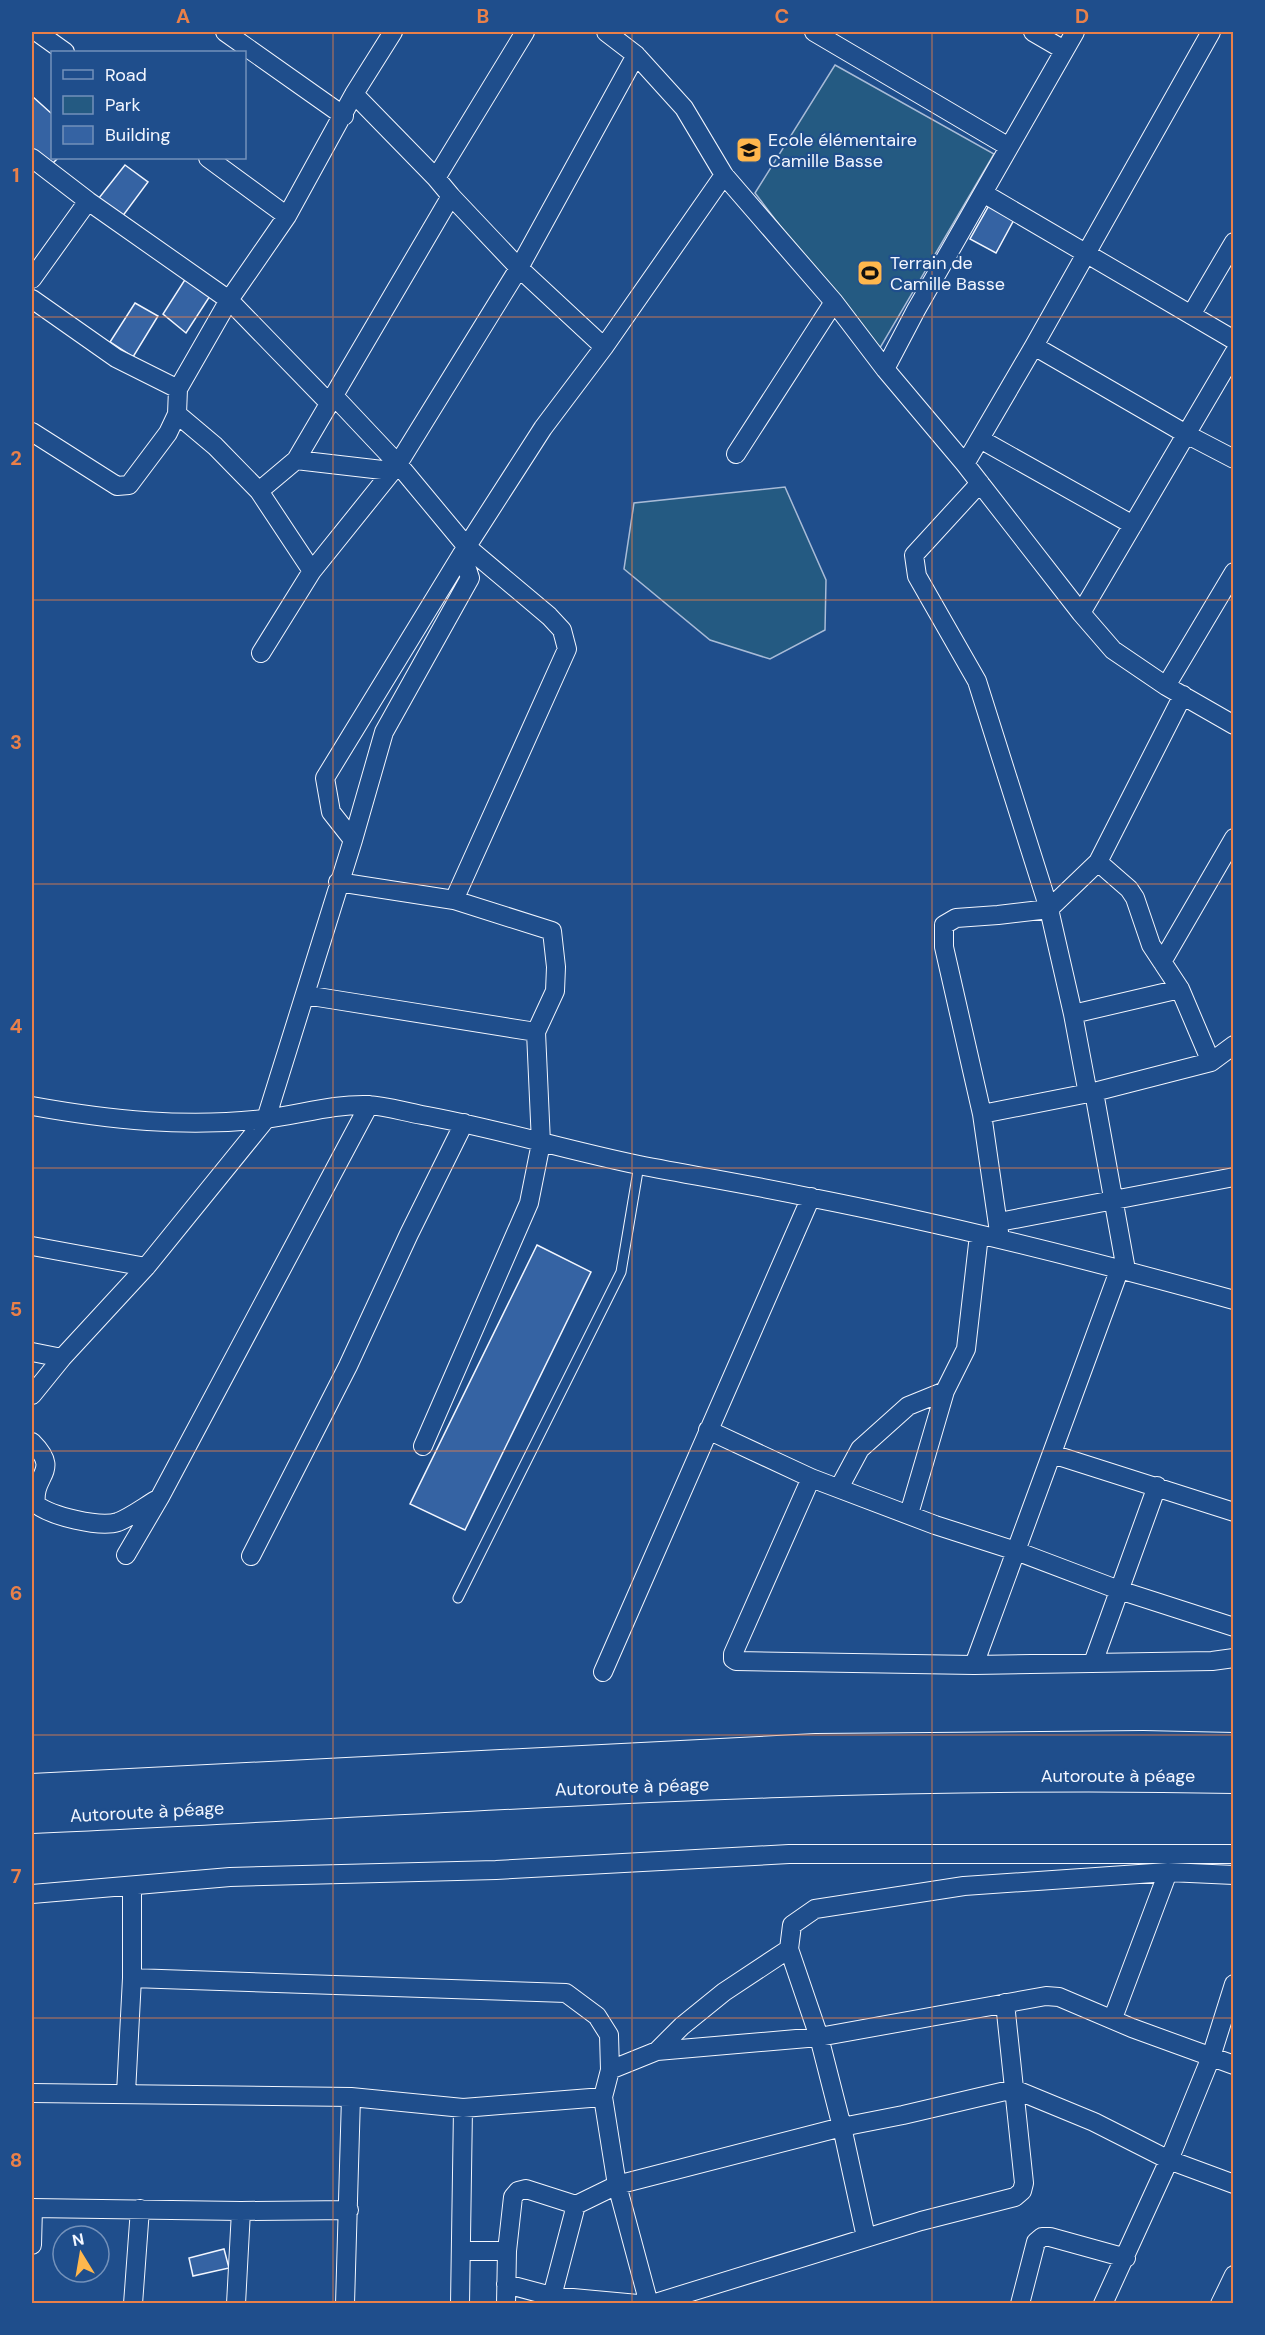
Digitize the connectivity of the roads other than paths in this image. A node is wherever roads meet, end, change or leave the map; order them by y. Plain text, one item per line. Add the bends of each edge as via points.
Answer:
1 (36, 32) edge
2 (225, 32) edge
3 (393, 32) edge
4 (525, 32) edge
5 (1033, 32) edge
6 (1075, 32) edge
7 (1211, 32) edge
8 (614, 34) edge
9 (821, 34) edge
10 (1064, 50) junction
11 (64, 51) edge
12 (636, 55) junction
13 (354, 94) junction
14 (344, 116) junction
15 (1009, 147) junction
16 (32, 158) edge
17 (209, 159) edge
18 (724, 175) junction
19 (436, 178) junction
20 (983, 193) junction
21 (451, 196) junction
22 (88, 201) junction
23 (287, 216) junction
24 (1233, 242) edge
25 (1085, 253) junction
26 (519, 268) junction
27 (32, 279) edge
28 (32, 299) edge
29 (230, 300) junction
30 (834, 302) junction
31 (1191, 315) junction
32 (1233, 340) edge
33 (1034, 346) junction
34 (604, 347) junction
35 (1231, 364) edge
36 (885, 369) junction
37 (178, 389) junction
38 (331, 399) junction
39 (177, 414) junction
40 (32, 432) edge
41 (1186, 434) junction
42 (980, 439) junction
43 (736, 454) dead end
44 (1233, 459) edge
45 (296, 460) junction
46 (965, 464) junction
47 (394, 468) junction
48 (980, 483) junction
49 (259, 491) junction
50 (1133, 525) junction
51 (464, 551) junction
52 (312, 571) junction
53 (1233, 572) edge
54 (1081, 613) junction
55 (261, 653) dead end
56 (1166, 686) junction
57 (1183, 695) junction
58 (1233, 725) edge
59 (1233, 838) edge
60 (353, 840) junction
61 (1098, 862) junction
62 (338, 882) junction
63 (454, 900) junction
64 (1049, 909) junction
65 (1162, 962) junction
66 (1180, 989) junction
67 (305, 995) junction
68 (1073, 1014) junction
69 (536, 1032) junction
70 (1233, 1045) edge
71 (1211, 1062) junction
72 (1091, 1093) junction
73 (369, 1105) junction
74 (32, 1106) edge
75 (982, 1114) junction
76 (266, 1119) junction
77 (464, 1123) junction
78 (541, 1143) junction
79 (639, 1165) junction
80 (1233, 1177) edge
81 (811, 1197) junction
82 (1114, 1200) junction
83 (999, 1231) junction
84 (979, 1235) junction
85 (32, 1246) edge
86 (146, 1268) junction
87 (1123, 1269) junction
88 (1233, 1300) edge
89 (32, 1352) edge
90 (62, 1358) junction
91 (945, 1391) junction
92 (32, 1395) edge
93 (708, 1430) junction
94 (32, 1442) edge
95 (423, 1446) dead end
96 (1052, 1454) junction
97 (811, 1478) junction
98 (1157, 1486) junction
99 (839, 1488) junction
100 (160, 1497) junction
101 (1233, 1512) edge
102 (909, 1514) junction
103 (1016, 1551) junction
104 (126, 1555) dead end
105 (251, 1556) dead end
106 (1119, 1590) junction
107 (458, 1598) dead end
108 (1233, 1627) edge
109 (1233, 1658) edge
110 (1093, 1663) junction
111 (974, 1665) junction
112 (603, 1672) dead end
113 (1233, 1749) edge
114 (1233, 1777) edge
115 (32, 1790) edge
116 (32, 1817) edge
117 (1233, 1854) edge
118 (1168, 1872) junction
119 (1233, 1875) edge
120 (132, 1886) junction
121 (32, 1894) edge
122 (789, 1949) junction
123 (132, 1978) junction
124 (1233, 1984) edge
125 (1005, 2003) junction
126 (1113, 2019) junction
127 (819, 2037) junction
128 (657, 2051) junction
129 (1211, 2057) junction
130 (1233, 2066) edge
131 (610, 2070) junction
132 (1014, 2089) junction
133 (32, 2093) edge
134 (126, 2093) junction
135 (351, 2097) junction
136 (603, 2097) junction
137 (463, 2108) junction
138 (842, 2127) junction
139 (1169, 2160) junction
140 (1233, 2184) edge
141 (617, 2185) junction
142 (576, 2205) junction
143 (32, 2208) edge
144 (140, 2209) junction
145 (349, 2210) junction
146 (241, 2211) junction
147 (866, 2237) junction
148 (32, 2245) edge
149 (461, 2251) junction
150 (507, 2252) junction
151 (1126, 2258) junction
152 (1233, 2275) edge
153 (506, 2284) junction
154 (550, 2300) edge
155 (133, 2304) edge
156 (236, 2304) edge
157 (345, 2304) edge
158 (460, 2304) edge
159 (506, 2304) edge
160 (638, 2304) edge
161 (650, 2304) edge
162 (1020, 2304) edge
163 (1103, 2304) edge
164 (1220, 2304) edge

1 - 11 street
2 - 14 street
3 - 13 street
4 - 19 street
5 - 10 street
6 - 10 street
7 - 25 street
8 - 12 street
9 - 15 street
10 - 15 street
12 - 18 street via 684,108
12 - 26 street
13 - 14 street
13 - 19 street
14 - 23 street
15 - 20 street
16 - 22 street
17 - 23 street
18 - 30 street
18 - 34 street
19 - 21 street
20 - 25 street
20 - 36 street
21 - 26 street
21 - 38 street
22 - 27 street
22 - 29 street
23 - 29 street
24 - 31 street
25 - 31 street
25 - 33 street
26 - 34 street
26 - 47 street
28 - 37 street via 116,358
29 - 37 street
29 - 38 street
30 - 36 street
30 - 43 street
31 - 32 street
33 - 41 street
33 - 42 street
34 - 51 street via 543,428
35 - 41 street
36 - 46 street
37 - 39 street
38 - 45 street
38 - 47 street
39 - 40 street via 168,433 129,485 123,487
39 - 49 street
41 - 44 street
41 - 50 street
42 - 46 street
42 - 50 street
45 - 47 street
45 - 49 street
46 - 48 street
47 - 51 street
47 - 52 street
48 - 54 street
48 - 64 street via 914,555 916,576 977,681
49 - 52 street
50 - 54 street
51 - 60 street via 470,579 384,732
51 - 60 street via 325,778 331,812
51 - 63 street via 549,616 562,630 567,649
52 - 55 street
53 - 56 street
54 - 56 street via 1113,650
56 - 57 street
57 - 58 street
57 - 61 street
59 - 65 street
60 - 62 street
61 - 64 street
61 - 65 street via 1135,898 1151,945
62 - 63 street
62 - 67 street
63 - 69 street via 552,931 555,991
64 - 68 street
64 - 75 street via 956,918 944,925 944,947
65 - 66 street
66 - 68 street
66 - 71 street
67 - 69 street
67 - 76 street
68 - 72 street
69 - 78 street
70 - 71 street
71 - 72 street
72 - 75 street
72 - 82 street
73 - 76 street via 323,1107
73 - 77 street
73 - 100 street
74 - 76 street via 100,1118 182,1124
75 - 83 street
76 - 86 street
77 - 78 street
77 - 105 street via 348,1366
78 - 79 street
78 - 95 street via 530,1203
79 - 81 street
79 - 107 lane via 621,1272
80 - 82 street
81 - 84 street
81 - 93 street
82 - 83 street
82 - 87 street
83 - 84 street
83 - 87 street
84 - 91 street via 966,1348
85 - 86 street
86 - 90 street
87 - 88 street
87 - 96 street
89 - 90 street
90 - 92 street
91 - 99 street via 908,1406 860,1449
91 - 102 street
93 - 97 street
93 - 112 street
94 - 100 street via 45,1457 46,1466 35,1497 41,1508 76,1521 117,1523
96 - 98 street
96 - 103 street
97 - 99 street
97 - 111 street via 733,1659
98 - 101 street
98 - 106 street
99 - 102 street
100 - 104 street
102 - 103 street
103 - 106 street
103 - 111 street
106 - 108 street
106 - 110 street
109 - 110 street
110 - 111 street
113 - 115 highway via 816,1750
114 - 116 highway, Autoroute à péage via 815,1778
117 - 120 street via 789,1854 496,1870 230,1877
118 - 119 street
118 - 122 street via 964,1886 815,1909 792,1925
118 - 126 street
120 - 121 street
120 - 123 street
122 - 127 street
122 - 128 street via 724,1992
123 - 131 street via 566,1993 597,2016 609,2036
123 - 134 street
124 - 129 street
125 - 126 street via 1059,1997
125 - 127 street
125 - 132 street
126 - 129 street
127 - 128 street
127 - 138 street
128 - 131 street
129 - 130 street
129 - 139 street
131 - 136 street
132 - 138 street
132 - 139 street via 1094,2122
132 - 147 street via 1022,2191 1015,2197
133 - 134 street
134 - 135 street
135 - 137 street
135 - 145 street
136 - 137 street
136 - 141 street
137 - 149 street
138 - 141 street
138 - 147 street
139 - 140 street
139 - 151 street
141 - 142 street
141 - 161 street
142 - 150 street via 526,2188 518,2191 513,2197
142 - 154 street
143 - 144 street
143 - 148 street
144 - 146 street
144 - 155 street
145 - 146 street
145 - 157 street
146 - 156 street
147 - 161 street
149 - 150 street
149 - 158 street
150 - 153 street
151 - 162 street via 1042,2237 1036,2242
151 - 163 street
152 - 164 street
153 - 154 street
153 - 159 street
154 - 160 street

